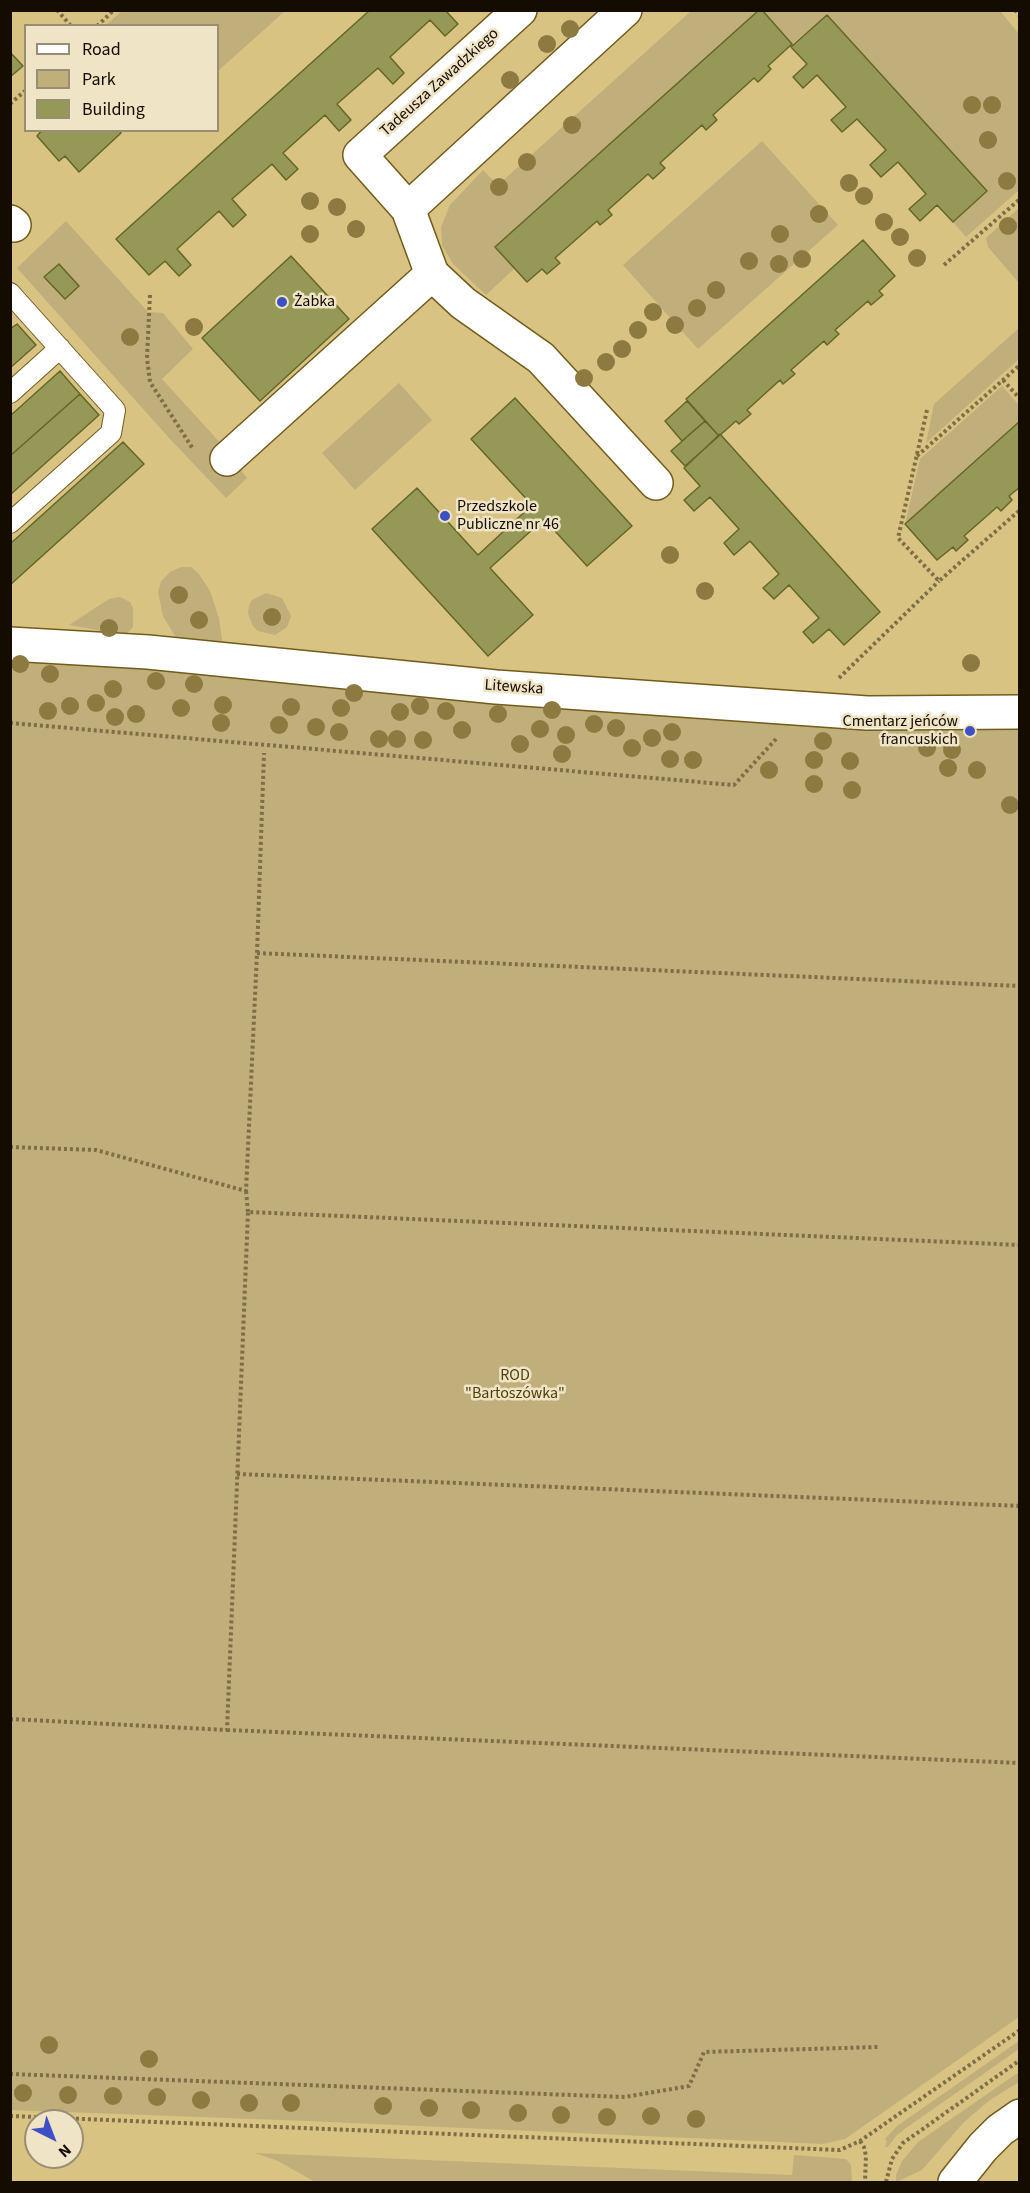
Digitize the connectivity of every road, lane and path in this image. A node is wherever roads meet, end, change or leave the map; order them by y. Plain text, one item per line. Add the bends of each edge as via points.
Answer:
1 (57, 10) edge
2 (114, 10) edge
3 (520, 10) edge
4 (625, 10) edge
5 (1015, 10) edge
6 (1020, 16) edge
7 (68, 24) edge
8 (99, 24) edge
9 (24, 92) edge
10 (10, 104) edge
11 (1020, 200) edge
12 (408, 209) junction
13 (944, 265) dead end
14 (432, 274) junction
15 (10, 293) edge
16 (150, 295) dead end
17 (60, 348) junction
18 (1020, 365) edge
19 (1003, 380) junction
20 (10, 393) edge
21 (1020, 399) edge
22 (927, 410) dead end
23 (193, 449) dead end
24 (917, 456) junction
25 (227, 459) dead end
26 (656, 483) dead end
27 (1020, 510) edge
28 (10, 523) edge
29 (939, 581) junction
30 (10, 644) edge
31 (803, 709) junction
32 (1020, 712) edge
33 (10, 723) edge
34 (264, 753) dead end
35 (257, 954) junction
36 (1020, 986) edge
37 (10, 1147) edge
38 (246, 1191) junction
39 (248, 1212) junction
40 (1020, 1245) edge
41 (237, 1474) junction
42 (1020, 1506) edge
43 (10, 1719) edge
44 (226, 1730) junction
45 (1020, 1763) edge
46 (1020, 2030) edge
47 (878, 2047) dead end
48 (1020, 2060) edge
49 (10, 2074) edge
50 (10, 2116) edge
51 (1020, 2116) edge
52 (860, 2141) junction
53 (955, 2181) edge
54 (865, 2182) edge
55 (886, 2182) edge

1 - 7 path
2 - 8 path
3 - 12 street, Tadeusza Zawadzkiego via 360,155
4 - 12 street
5 - 6 path
9 - 10 path
11 - 13 path
12 - 14 street
14 - 25 street
14 - 26 street via 463,303 542,358
15 - 17 lane
16 - 23 path via 150,382
17 - 20 lane
17 - 28 lane via 115,410 111,433
18 - 19 path
19 - 21 path
19 - 24 path
22 - 24 path
24 - 29 path via 898,538
27 - 29 path
29 - 31 path
30 - 31 street, Litewska via 148,652 496,687
31 - 32 street, Litewska via 867,714
31 - 33 path via 734,785
34 - 35 path
35 - 36 path
35 - 38 path
37 - 38 path via 96,1150
38 - 39 path
39 - 40 path
39 - 41 path
41 - 42 path
41 - 44 path
43 - 44 path
44 - 45 path
46 - 52 path
47 - 49 path via 704,2052 689,2086 626,2097
48 - 55 path via 903,2143 892,2159
50 - 52 path via 832,2151
51 - 53 street via 1000,2130
52 - 54 path via 866,2156

